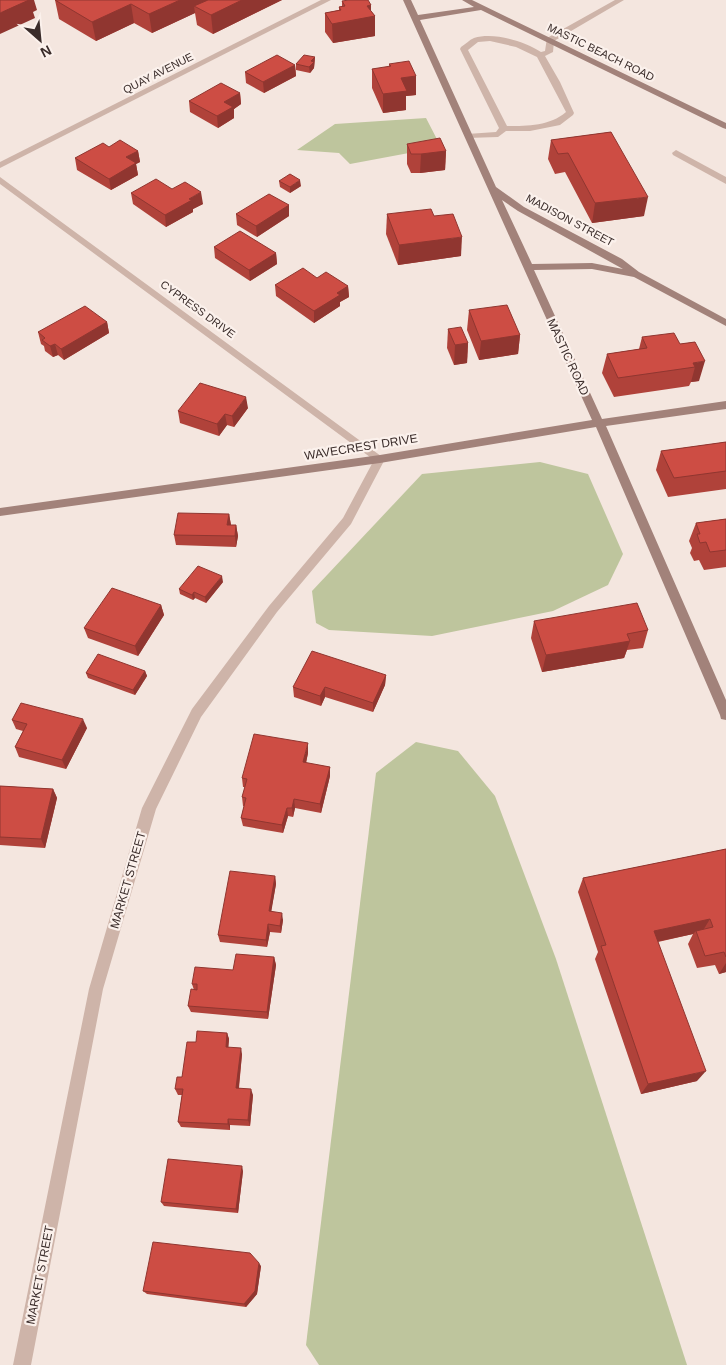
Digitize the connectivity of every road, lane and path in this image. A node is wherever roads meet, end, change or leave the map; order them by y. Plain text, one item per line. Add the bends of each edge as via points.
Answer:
1 (327, 0) edge
2 (407, 0) edge
3 (466, 0) edge
4 (620, 0) edge
5 (484, 8) junction
6 (415, 18) junction
7 (550, 40) junction
8 (540, 55) junction
9 (726, 126) edge
10 (504, 130) junction
11 (470, 136) junction
12 (676, 153) dead end
13 (0, 165) edge
14 (0, 180) edge
15 (726, 181) edge
16 (492, 188) junction
17 (528, 267) junction
18 (636, 274) junction
19 (726, 323) edge
20 (726, 405) edge
21 (599, 423) junction
22 (380, 459) junction
23 (0, 512) edge
24 (726, 715) edge
25 (22, 1365) edge

1 - 13 street, QUAY AVENUE
2 - 6 street, MASTIC ROAD
3 - 5 street, MASTIC BEACH ROAD
4 - 7 street
5 - 6 street
5 - 7 street, MASTIC BEACH ROAD
6 - 11 street, MASTIC ROAD
7 - 8 street via 549,52
7 - 9 street, MASTIC BEACH ROAD
8 - 10 street via 570,114 560,122
8 - 10 street via 492,38 476,40 464,49
10 - 11 street via 498,134
11 - 16 street, MASTIC ROAD
12 - 15 street
14 - 22 street, CYPRESS DRIVE
16 - 17 street, MASTIC ROAD
16 - 18 street, MADISON STREET via 521,209 619,261
17 - 18 street, MADISON STREET via 592,266
17 - 21 street, MASTIC ROAD
18 - 19 street, MADISON STREET
20 - 21 street, WAVECREST DRIVE
21 - 22 street, WAVECREST DRIVE
21 - 24 street, MASTIC ROAD
22 - 23 street, WAVECREST DRIVE
22 - 25 street, MARKET STREET via 347,521 273,609 196,713 149,808 96,989

